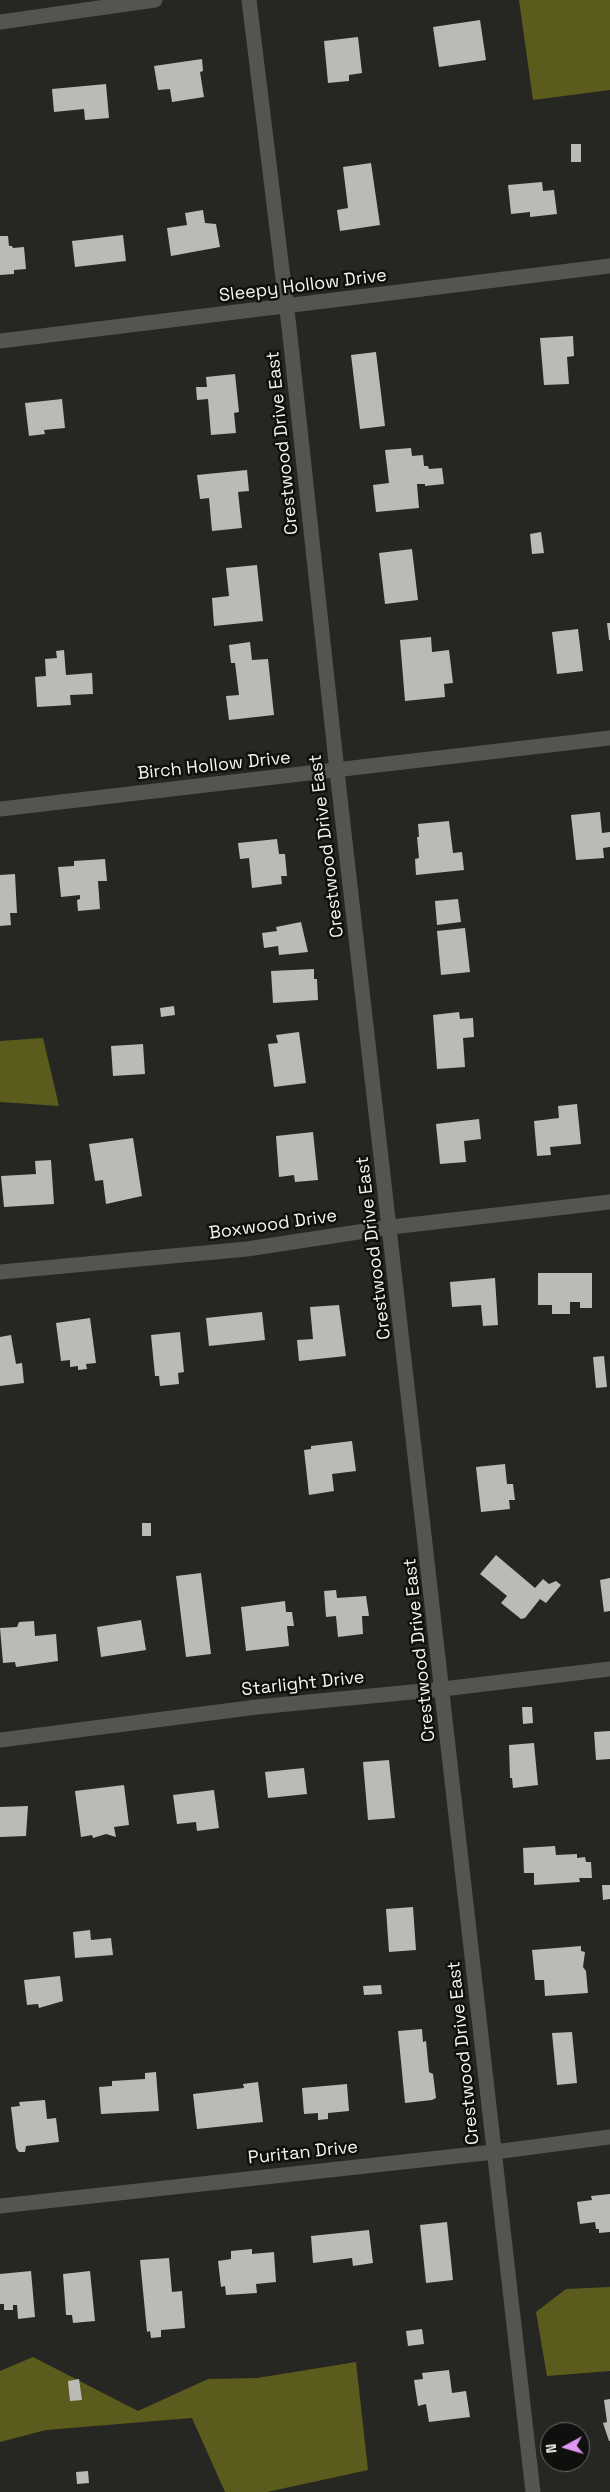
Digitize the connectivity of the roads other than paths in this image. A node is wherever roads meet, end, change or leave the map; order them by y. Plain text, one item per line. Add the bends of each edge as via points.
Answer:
1 (155, 0) edge
2 (248, 0) edge
3 (0, 22) edge
4 (610, 266) edge
5 (287, 307) junction
6 (0, 341) edge
7 (610, 738) edge
8 (337, 771) junction
9 (0, 809) edge
10 (610, 1202) edge
11 (391, 1227) junction
12 (0, 1272) edge
13 (610, 1669) edge
14 (443, 1689) junction
15 (0, 1740) edge
16 (610, 2137) edge
17 (494, 2152) junction
18 (0, 2206) edge
19 (533, 2492) edge

1 - 3 street
2 - 5 street, Crestwood Drive East
4 - 5 street, Sleepy Hollow Drive
5 - 6 street, Sleepy Hollow Drive
5 - 8 street, Crestwood Drive East
7 - 8 street, Birch Hollow Drive
8 - 9 street, Birch Hollow Drive
8 - 11 street, Crestwood Drive East
10 - 11 street, Boxwood Drive
11 - 12 street, Boxwood Drive via 247,1249
11 - 14 street, Crestwood Drive East
13 - 14 street, Starlight Drive
14 - 15 street, Starlight Drive via 257,1707
14 - 17 street, Crestwood Drive East
16 - 17 street, Puritan Drive
17 - 18 street, Puritan Drive
17 - 19 street, Crestwood Drive East

